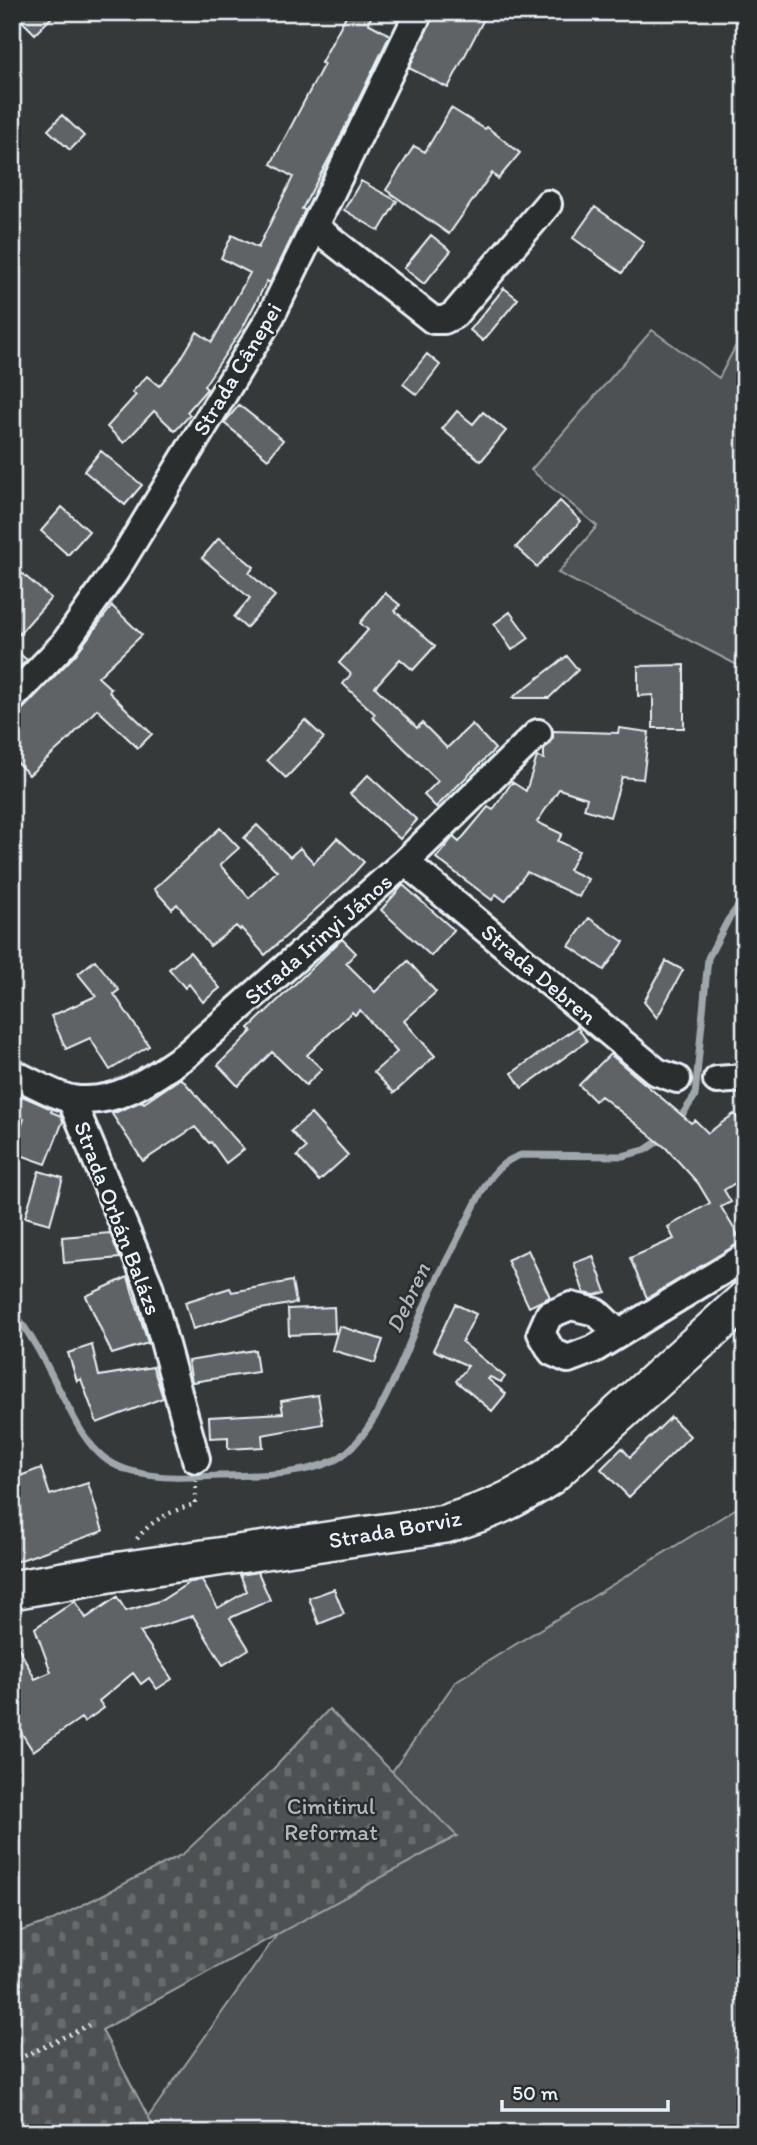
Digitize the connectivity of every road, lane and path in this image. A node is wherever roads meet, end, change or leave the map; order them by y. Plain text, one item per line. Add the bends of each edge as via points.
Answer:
1 (419, 12) edge
2 (548, 204) dead end
3 (315, 227) junction
4 (12, 698) edge
5 (538, 733) dead end
6 (405, 863) junction
7 (12, 1073) edge
8 (745, 1078) edge
9 (677, 1079) dead end
10 (717, 1080) dead end
11 (71, 1099) junction
12 (745, 1257) edge
13 (745, 1300) edge
14 (618, 1333) dead end
15 (196, 1459) dead end
16 (195, 1504) dead end
17 (121, 1571) junction
18 (12, 1590) edge
19 (89, 2025) dead end
20 (12, 2062) edge

1 - 3 street, Strada Cânepei
2 - 3 street via 454,315 444,320 433,320
3 - 4 street, Strada Cânepei via 271,316 116,569 64,644
5 - 6 street, Strada Irinyi János
6 - 9 street, Strada Debren via 657,1072
6 - 11 street, Strada Irinyi János via 160,1074 122,1094
7 - 11 street
8 - 10 street
11 - 15 street, Strada Orbán Balázs via 149,1286
12 - 14 street
13 - 17 main road, Strada Borviz via 550,1476 517,1498 445,1524
16 - 17 path via 166,1514 143,1531
17 - 18 main road, Strada Borviz
19 - 20 path

